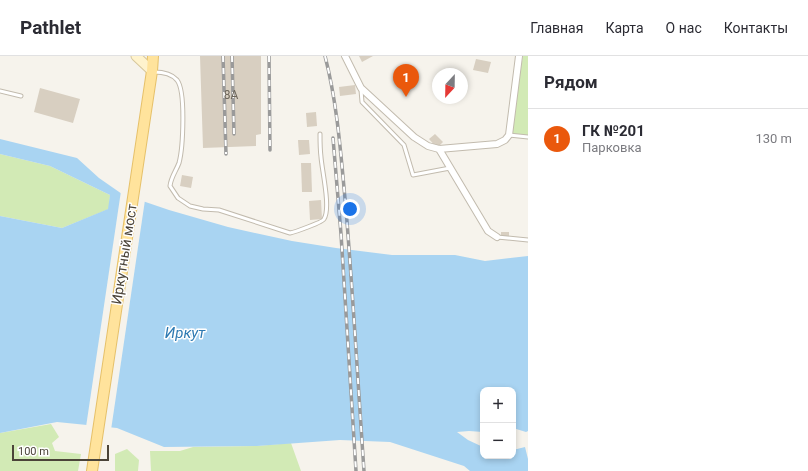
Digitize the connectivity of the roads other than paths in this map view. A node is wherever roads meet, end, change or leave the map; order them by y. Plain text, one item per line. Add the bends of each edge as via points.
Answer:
1 (136, 56) edge
2 (154, 56) edge
3 (345, 56) edge
4 (519, 56) edge
5 (152, 71) junction
6 (360, 88) junction
7 (0, 91) edge
8 (21, 96) dead end
9 (320, 134) dead end
10 (509, 135) junction
11 (528, 137) edge
12 (439, 149) junction
13 (451, 168) junction
14 (496, 237) joint
15 (528, 240) edge
16 (92, 471) edge

1 - 5 main road
2 - 5 main road, Иркутный мост
3 - 6 street
4 - 10 street
5 - 9 lane via 171,75 181,88 181,153 170,186 178,198 190,206 219,210 290,233 324,220 327,203 320,156
5 - 16 main road, Иркутный мост
6 - 12 street via 414,137 428,146
6 - 13 lane via 362,102 404,145 413,175
7 - 8 lane
10 - 11 lane
10 - 12 street via 497,144
12 - 13 street
13 - 14 street via 488,231
14 - 15 lane

